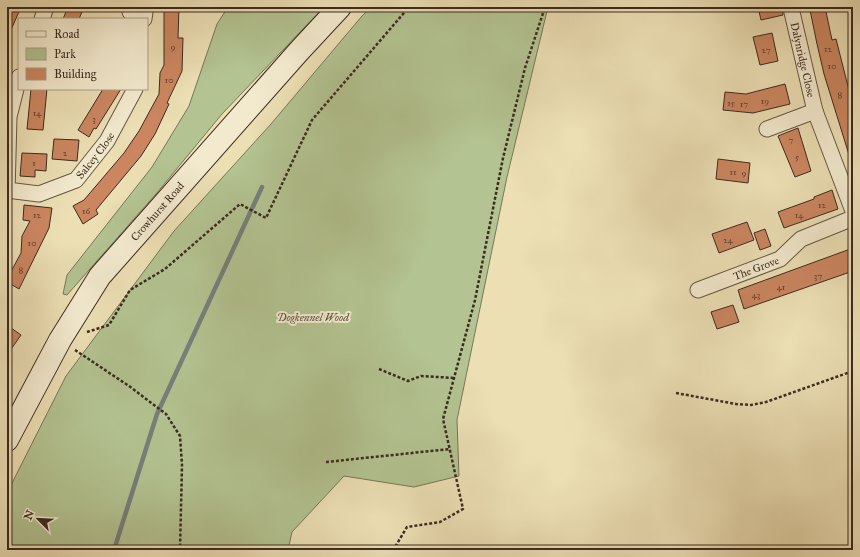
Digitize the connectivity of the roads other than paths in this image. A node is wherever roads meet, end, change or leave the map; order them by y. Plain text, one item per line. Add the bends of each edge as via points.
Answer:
1 (46, 7) edge
2 (340, 7) edge
3 (791, 8) dead end
4 (130, 12) dead end
5 (42, 18) edge
6 (144, 18) edge
7 (18, 81) edge
8 (134, 90) edge
9 (815, 111) junction
10 (8, 118) edge
11 (767, 129) dead end
12 (7, 190) edge
13 (7, 193) edge
14 (853, 210) edge
15 (853, 218) edge
16 (698, 290) dead end
17 (7, 440) edge

1 - 5 street
2 - 17 main road, Crowhurst Road via 100,276 60,340
3 - 9 street, Dalynridge Close
4 - 6 street via 145,12
7 - 10 street
8 - 12 street, Salcey Close via 107,141 76,180 39,194
9 - 11 street, Dalynridge Close
9 - 14 street, Dalynridge Close
10 - 12 street
12 - 13 street
15 - 16 street, The Grove via 801,240 780,259

